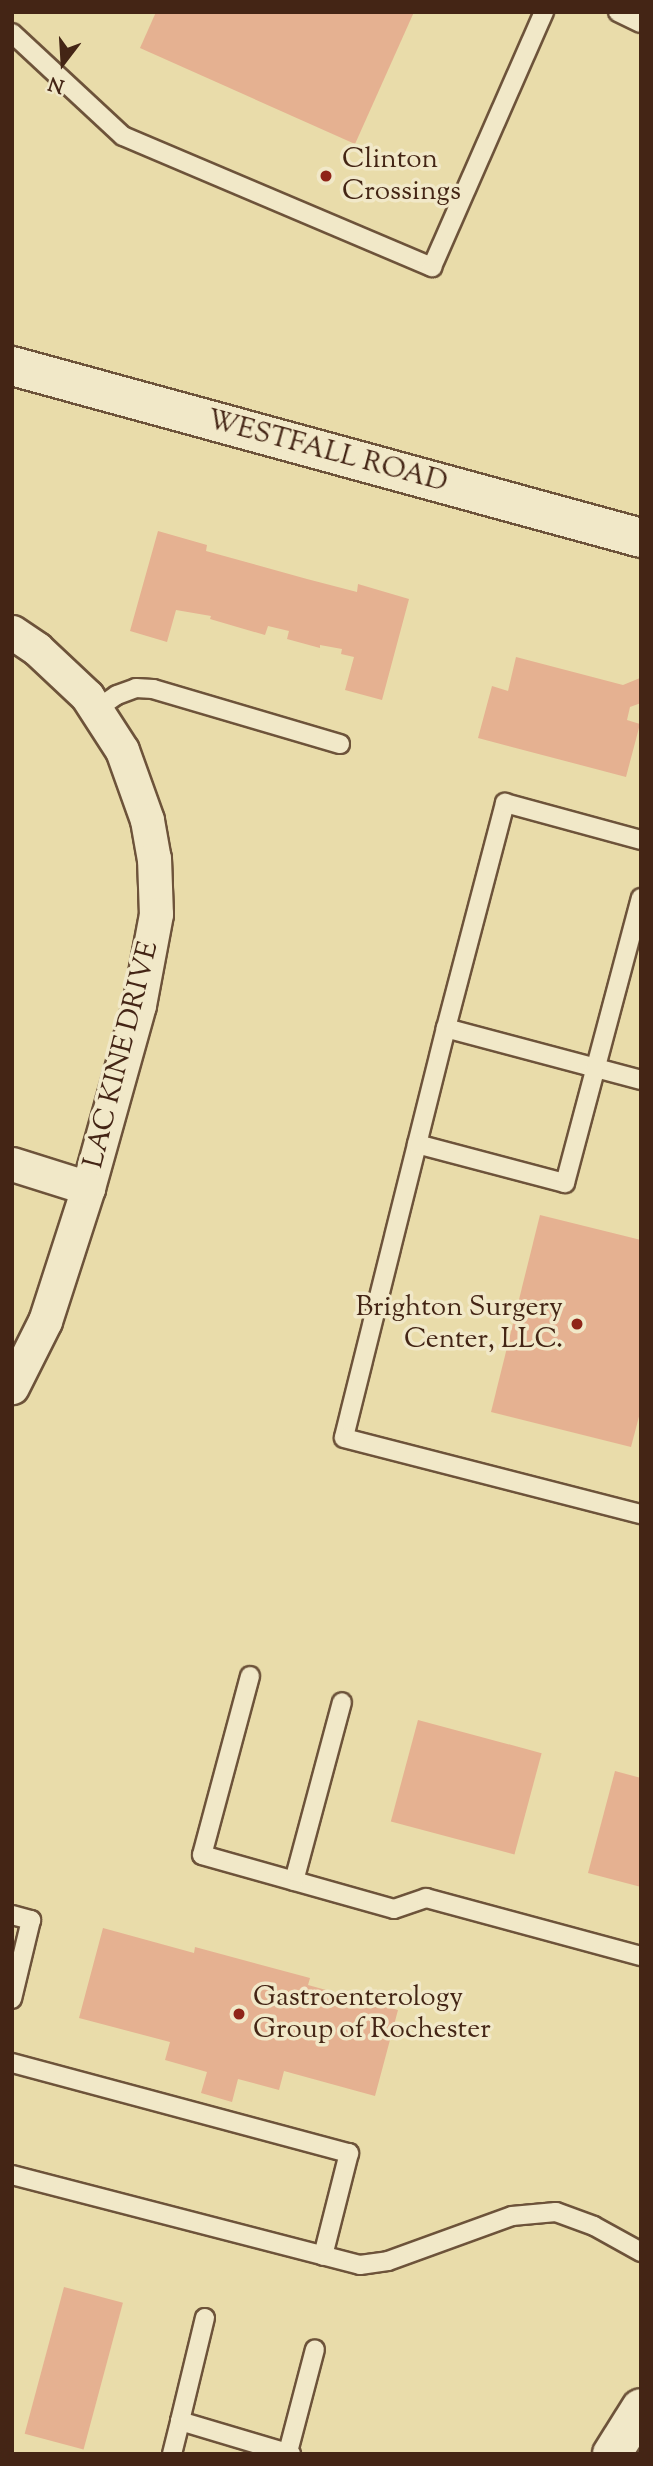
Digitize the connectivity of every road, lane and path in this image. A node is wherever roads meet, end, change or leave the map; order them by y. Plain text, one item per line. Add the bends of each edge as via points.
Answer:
1 (544, 12) edge
2 (618, 12) edge
3 (641, 23) edge
4 (12, 33) edge
5 (12, 366) edge
6 (641, 538) edge
7 (12, 632) edge
8 (97, 709) junction
9 (340, 744) dead end
10 (641, 840) edge
11 (641, 898) edge
12 (446, 1028) junction
13 (595, 1068) junction
14 (641, 1080) edge
15 (417, 1144) junction
16 (12, 1164) edge
17 (88, 1188) junction
18 (12, 1387) edge
19 (641, 1514) edge
20 (250, 1676) dead end
21 (342, 1702) dead end
22 (294, 1881) junction
23 (12, 1915) edge
24 (641, 1956) edge
25 (12, 1999) edge
26 (12, 2063) edge
27 (12, 2175) edge
28 (641, 2252) edge
29 (323, 2256) junction
30 (205, 2318) dead end
31 (315, 2349) dead end
32 (641, 2408) edge
33 (180, 2421) junction
34 (289, 2453) edge
35 (172, 2454) edge
36 (612, 2454) edge

1 - 4 lane via 432,267 123,136
2 - 3 lane
5 - 6 street, WESTFALL ROAD
7 - 8 street, LAC KINE DRIVE via 65,672
8 - 9 lane via 136,688 153,689
8 - 17 street, LAC KINE DRIVE via 122,750 147,820 156,914 139,1005
10 - 12 lane via 505,803
11 - 13 lane
12 - 13 lane
12 - 15 lane
13 - 14 lane
13 - 15 lane via 565,1183
15 - 19 lane via 344,1438
16 - 17 street
17 - 18 street, LAC KINE DRIVE via 45,1321
20 - 22 lane via 202,1855
21 - 22 lane
22 - 24 lane via 394,1909 426,1898
23 - 25 lane via 32,1920
26 - 29 lane via 349,2153
27 - 29 lane
28 - 29 lane via 594,2226 556,2213 512,2216 388,2261 360,2266
30 - 33 lane
31 - 34 lane
32 - 36 street
33 - 34 lane
33 - 35 lane

